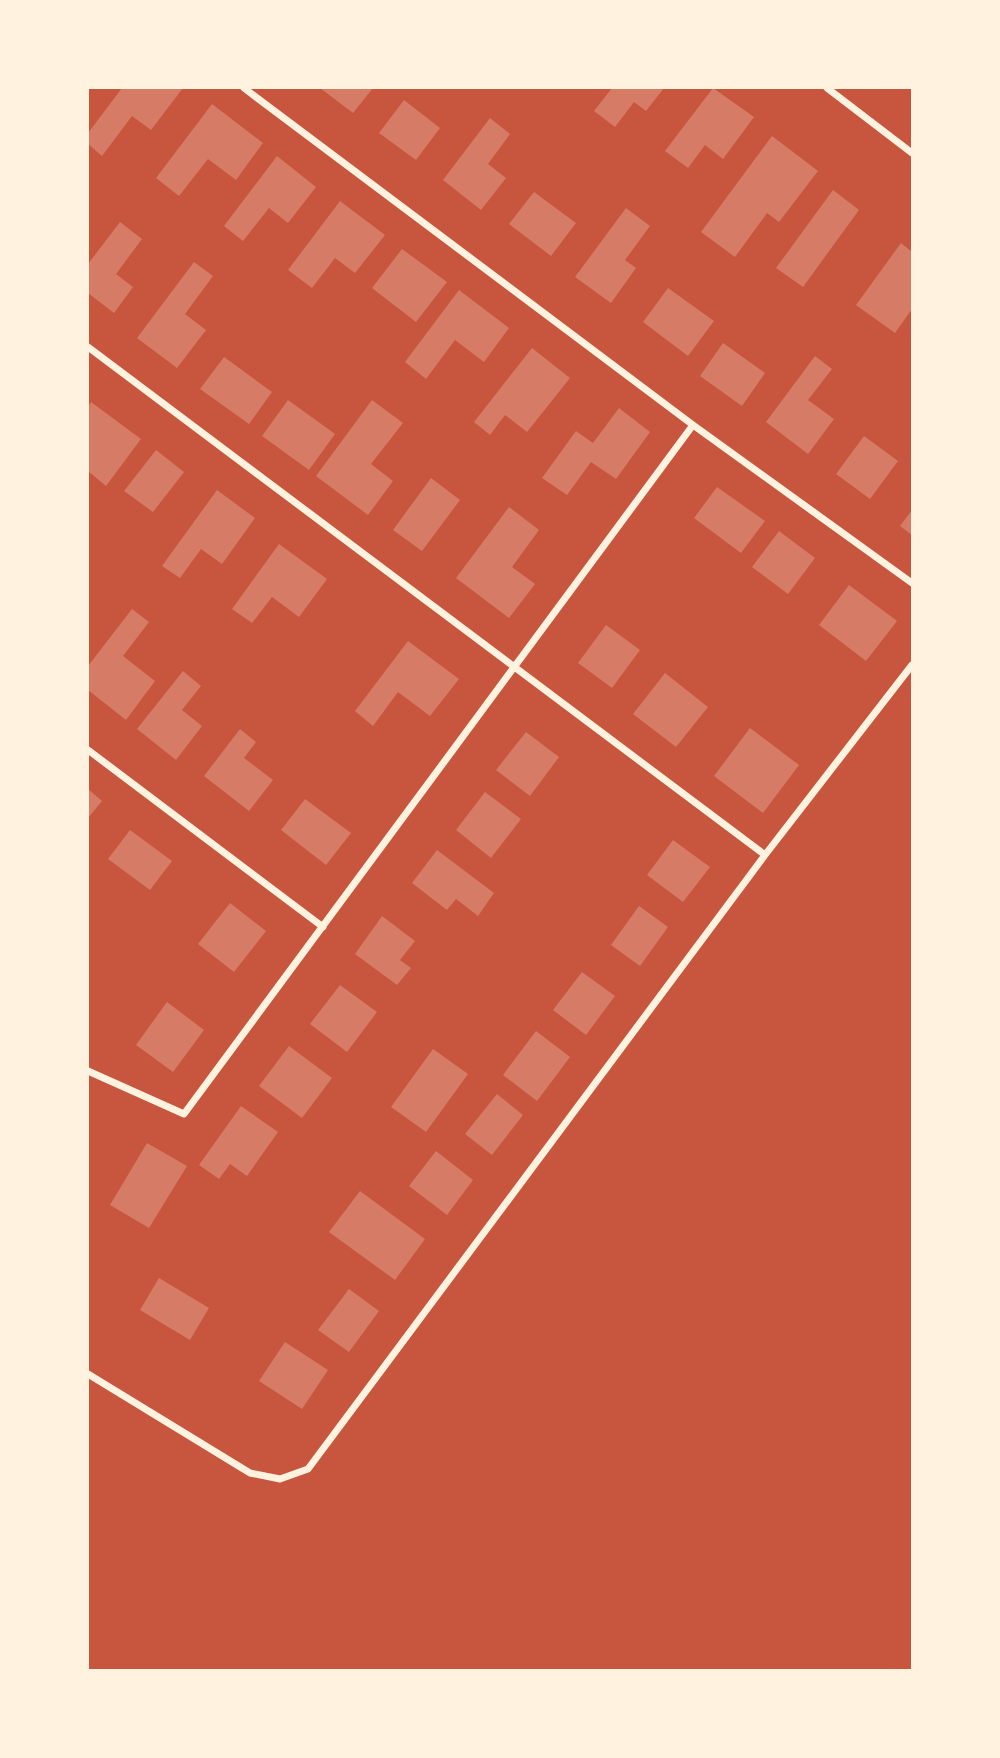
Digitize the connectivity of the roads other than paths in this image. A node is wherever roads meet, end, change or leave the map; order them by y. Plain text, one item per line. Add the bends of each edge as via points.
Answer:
1 (244, 88) edge
2 (829, 88) edge
3 (912, 153) edge
4 (88, 347) edge
5 (694, 425) junction
6 (912, 583) edge
7 (912, 665) edge
8 (516, 667) junction
9 (88, 750) edge
10 (765, 855) junction
11 (323, 927) junction
12 (88, 1071) edge
13 (88, 1374) edge

1 - 5 street
2 - 3 street
4 - 8 street
5 - 6 street
5 - 8 street
7 - 10 street
8 - 10 street
8 - 11 street
9 - 11 street
10 - 13 street via 308,1469 280,1479 250,1472
11 - 12 street via 184,1114

